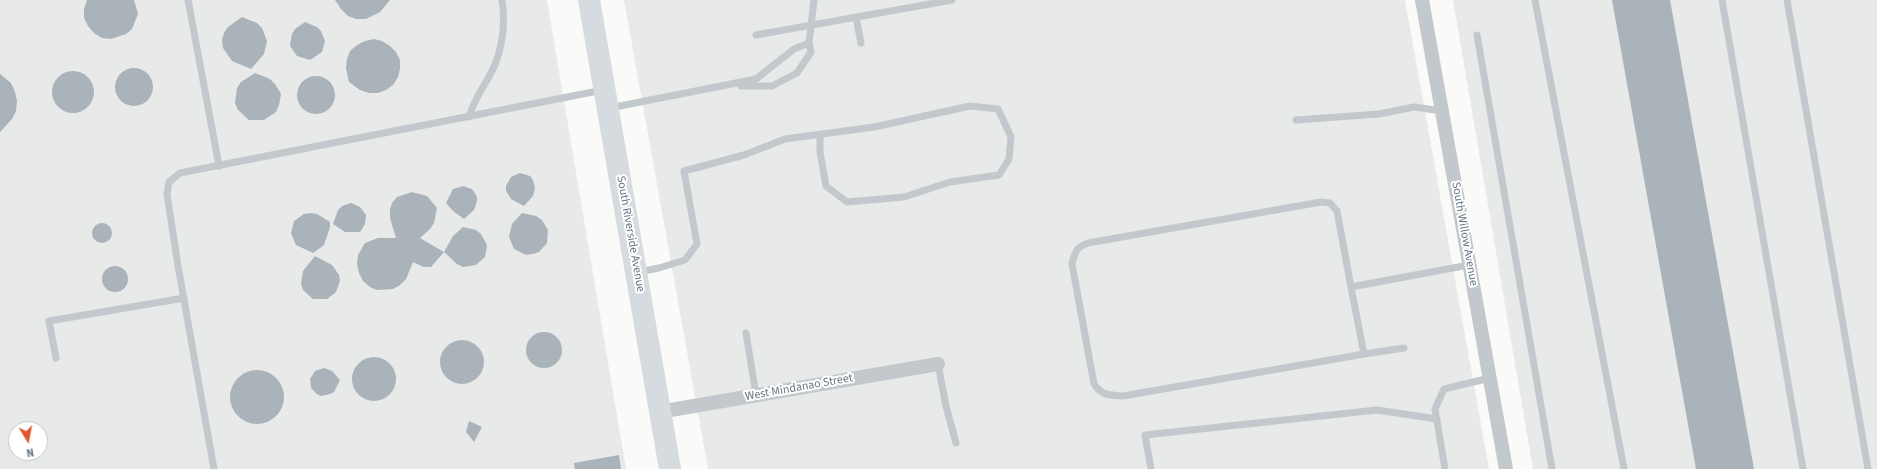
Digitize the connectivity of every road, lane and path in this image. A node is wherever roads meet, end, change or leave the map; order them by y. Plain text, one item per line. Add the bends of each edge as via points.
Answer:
1 (188, 0) edge
2 (502, 0) edge
3 (589, 0) edge
4 (814, 0) edge
5 (952, 0) edge
6 (1422, 0) edge
7 (1535, 0) edge
8 (1722, 0) edge
9 (1787, 0) edge
10 (856, 17) junction
11 (812, 25) junction
12 (756, 35) dead end
13 (1478, 35) dead end
14 (809, 43) junction
15 (861, 43) dead end
16 (730, 86) junction
17 (607, 99) junction
18 (1442, 110) junction
19 (469, 117) junction
20 (1296, 120) dead end
21 (820, 134) junction
22 (219, 166) junction
23 (1469, 264) junction
24 (636, 272) junction
25 (1351, 287) junction
26 (184, 298) junction
27 (746, 333) dead end
28 (1404, 348) dead end
29 (1364, 354) junction
30 (56, 358) dead end
31 (938, 364) joint
32 (1490, 378) junction
33 (756, 395) junction
34 (659, 412) junction
35 (1437, 419) junction
36 (956, 443) dead end
37 (214, 469) edge
38 (670, 469) edge
39 (1151, 469) edge
40 (1445, 469) edge
41 (1506, 469) edge
42 (1552, 469) edge
43 (1624, 469) edge
44 (1803, 469) edge
45 (1868, 469) edge

1 - 22 lane
2 - 19 lane via 505,17 500,50
3 - 17 main road, South Riverside Avenue
4 - 11 lane
5 - 10 lane
6 - 18 street, South Willow Avenue
7 - 43 lane
8 - 44 lane
9 - 45 lane
10 - 11 lane
10 - 15 lane
11 - 12 lane
11 - 14 lane
13 - 42 lane
14 - 16 lane via 794,49 756,79
14 - 16 lane via 811,52 797,73 785,80 772,86
16 - 17 lane
17 - 19 lane
17 - 24 main road, South Riverside Avenue
18 - 20 lane via 1414,107 1379,114
18 - 23 street, South Willow Avenue
19 - 22 lane
21 - 21 lane via 874,127 970,106 998,109 1011,138 1009,159 999,175 950,182 904,197 847,202 826,186 820,152
21 - 24 lane via 785,140 744,155 684,171 697,244 685,260
22 - 26 lane via 180,173 169,182 167,194
23 - 25 lane
23 - 32 street, South Willow Avenue
24 - 34 main road, South Riverside Avenue
25 - 29 lane
25 - 29 lane via 1336,210 1330,203 1320,202 1088,242 1079,246 1072,264 1094,384 1099,392 1108,395 1123,396
26 - 30 lane via 49,321
26 - 37 lane
27 - 33 lane
28 - 29 lane
31 - 33 street, West Mindanao Street
31 - 36 lane
32 - 35 lane via 1444,389 1435,409
32 - 41 street, South Willow Avenue
33 - 34 street, West Mindanao Street
34 - 38 main road, South Riverside Avenue
35 - 39 lane via 1378,410 1145,435
35 - 40 lane

